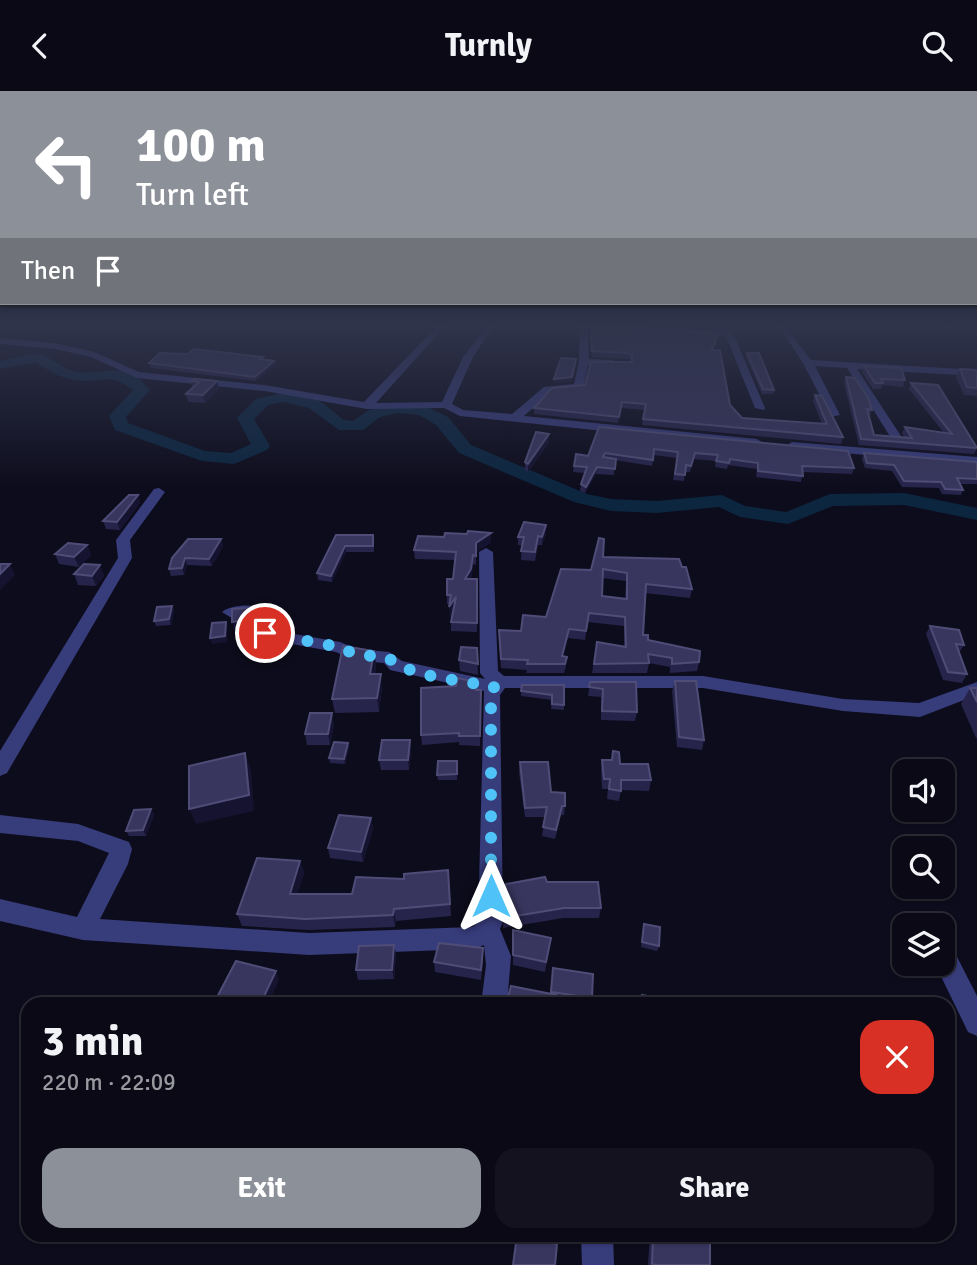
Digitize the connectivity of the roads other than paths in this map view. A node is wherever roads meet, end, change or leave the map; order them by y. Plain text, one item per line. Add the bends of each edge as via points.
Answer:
1 (184, 380) edge
2 (391, 380) edge
3 (458, 380) edge
4 (580, 380) edge
5 (748, 380) edge
6 (817, 380) edge
7 (859, 380) edge
8 (446, 405) junction
9 (367, 406) junction
10 (760, 408) dead end
11 (835, 415) edge
12 (515, 418) junction
13 (895, 436) edge
14 (977, 461) edge
15 (159, 492) dead end
16 (486, 552) dead end
17 (230, 612) edge
18 (497, 685) junction
19 (977, 688) edge
20 (0, 768) edge
21 (0, 824) edge
22 (0, 910) edge
23 (83, 929) junction
24 (486, 931) junction
25 (954, 976) edge
26 (495, 997) edge
27 (977, 1023) edge
28 (597, 1242) edge
29 (598, 1265) edge

1 - 9 street
2 - 9 street
3 - 8 street
4 - 12 street via 579,387 548,389
5 - 10 street
6 - 11 street
7 - 13 street
8 - 9 street
8 - 12 street via 460,413
12 - 14 street
15 - 20 street via 123,540 125,558
16 - 18 street via 489,673
17 - 18 street via 261,611 265,633 389,658 396,666
18 - 19 street via 703,682 843,705 920,710
18 - 24 street via 491,708 491,921
21 - 23 street via 74,832 121,849
22 - 23 street
23 - 24 street via 309,944 474,937
24 - 26 street via 499,950
25 - 27 street
28 - 29 street

